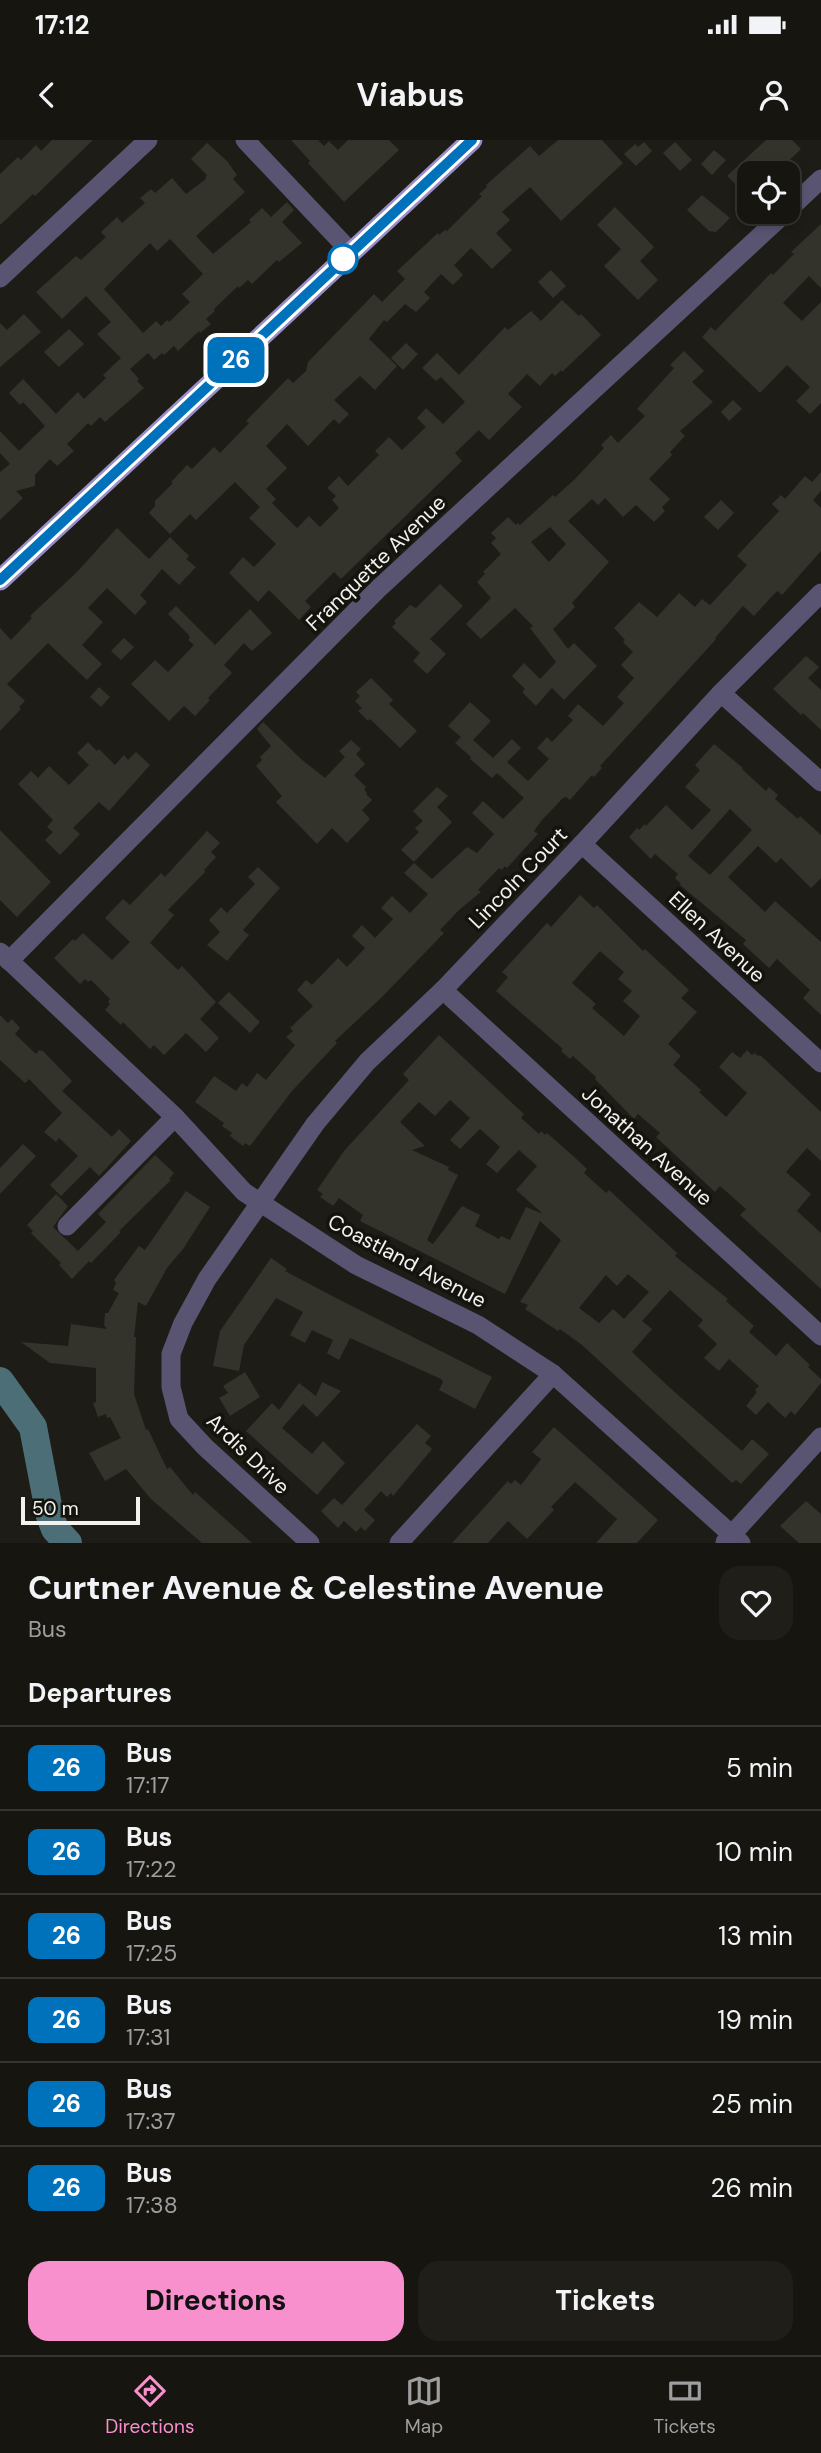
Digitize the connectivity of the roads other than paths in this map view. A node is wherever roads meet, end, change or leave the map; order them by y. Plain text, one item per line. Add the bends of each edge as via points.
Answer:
1 (148, 140) edge
2 (245, 140) edge
3 (472, 140) edge
4 (821, 179) edge
5 (800, 199) edge
6 (773, 224) edge
7 (351, 251) junction
8 (0, 278) edge
9 (0, 580) edge
10 (821, 593) edge
11 (721, 693) junction
12 (821, 782) edge
13 (582, 844) junction
14 (5, 956) edge
15 (443, 990) junction
16 (821, 1063) edge
17 (175, 1117) junction
18 (260, 1203) junction
19 (67, 1226) dead end
20 (821, 1336) edge
21 (553, 1374) junction
22 (821, 1437) edge
23 (733, 1540) edge
24 (310, 1543) edge
25 (399, 1543) edge

1 - 8 street
2 - 7 street
3 - 7 main road
4 - 5 street, Franquette Avenue
6 - 14 street, Franquette Avenue via 377,590
7 - 9 main road
10 - 11 street, Lincoln Court
11 - 12 street
11 - 13 street, Lincoln Court
13 - 15 street, Lincoln Court
13 - 16 street, Ellen Avenue
14 - 17 street, Coastland Avenue
15 - 18 street, Lincoln Court via 367,1062 315,1124
15 - 20 street, Jonathan Avenue
17 - 18 street, Coastland Avenue via 244,1192
17 - 19 street
18 - 21 street, Coastland Avenue via 356,1265 478,1325
18 - 24 street, Ardis Drive via 207,1279 183,1323 172,1354 171,1387 179,1419
21 - 23 street, Coastland Avenue
21 - 25 street
22 - 23 street

